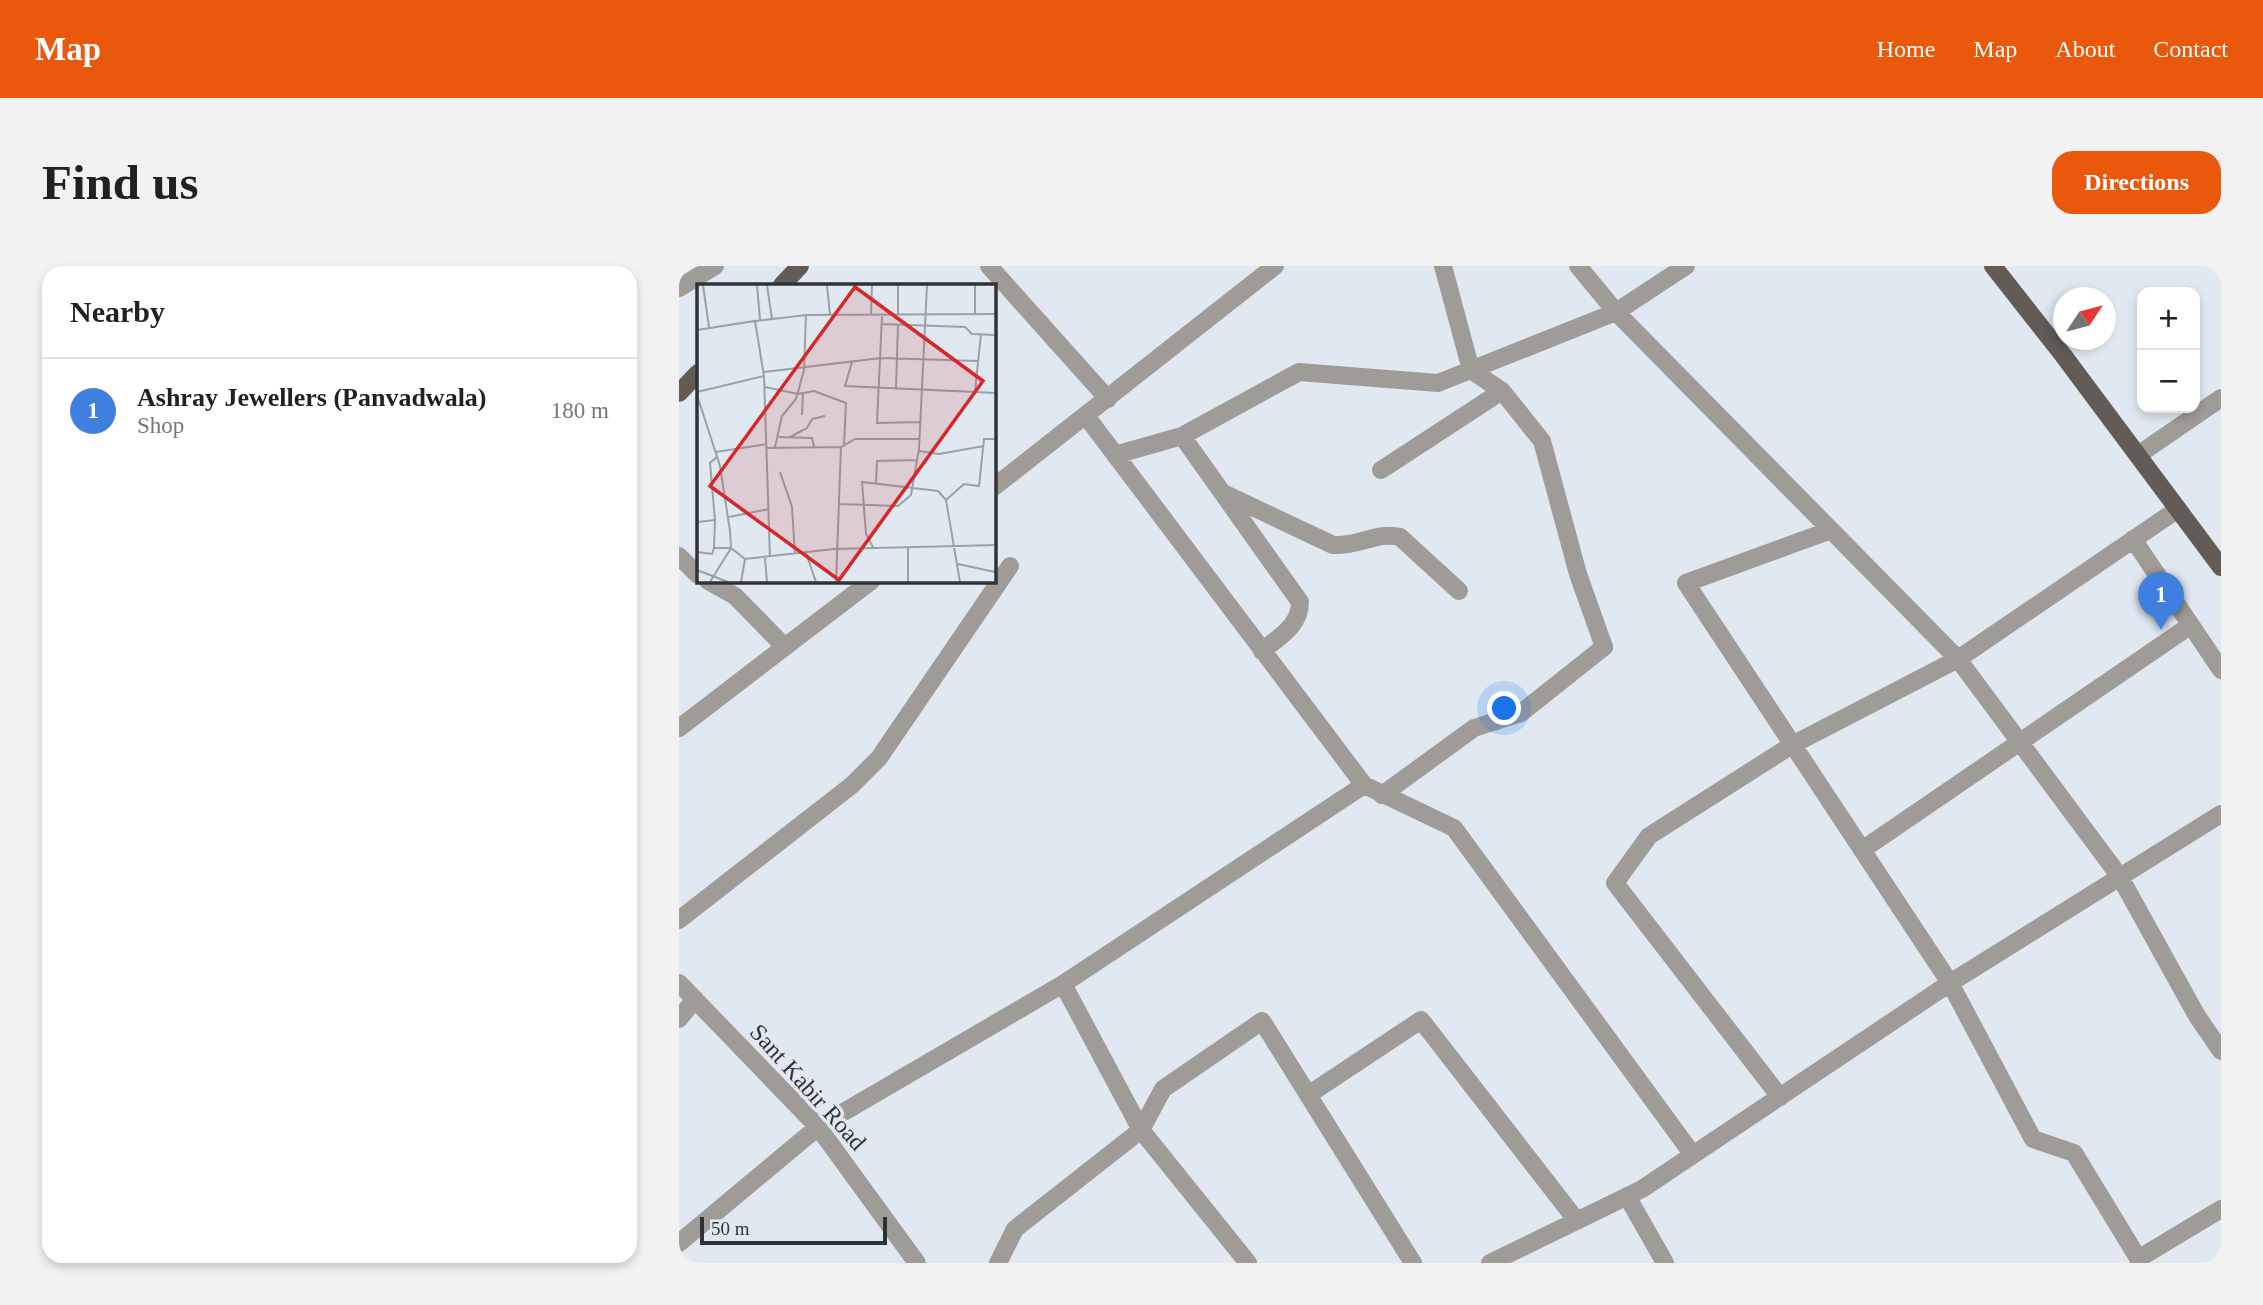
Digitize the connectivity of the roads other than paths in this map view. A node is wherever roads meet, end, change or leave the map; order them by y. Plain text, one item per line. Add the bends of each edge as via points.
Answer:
1 (715, 266) edge
2 (800, 266) edge
3 (989, 266) edge
4 (1275, 266) edge
5 (1443, 266) edge
6 (1579, 266) edge
7 (1686, 266) edge
8 (1993, 266) edge
9 (783, 284) edge
10 (679, 288) edge
11 (1616, 312) junction
12 (1471, 370) junction
13 (697, 374) edge
14 (1502, 391) junction
15 (679, 393) edge
16 (2221, 398) edge
17 (1108, 399) junction
18 (1086, 416) junction
19 (1182, 436) junction
20 (1115, 455) junction
21 (2138, 455) junction
22 (1381, 470) dead end
23 (996, 485) edge
24 (1223, 493) junction
25 (2178, 509) junction
26 (1831, 530) junction
27 (2133, 539) junction
28 (679, 556) edge
29 (1010, 566) dead end
30 (2221, 567) edge
31 (697, 574) edge
32 (712, 583) edge
33 (868, 583) edge
34 (1459, 591) dead end
35 (2191, 625) junction
36 (785, 647) junction
37 (1262, 651) junction
38 (1958, 659) junction
39 (2221, 670) edge
40 (679, 728) edge
41 (2020, 742) junction
42 (1792, 745) junction
43 (1364, 785) junction
44 (1383, 794) junction
45 (2221, 814) edge
46 (1862, 850) junction
47 (2120, 877) junction
48 (679, 920) edge
49 (679, 983) edge
50 (1063, 984) junction
51 (1949, 984) junction
52 (695, 999) junction
53 (679, 1018) edge
54 (2221, 1051) edge
55 (1308, 1095) junction
56 (1780, 1097) junction
57 (818, 1127) junction
58 (1142, 1130) junction
59 (1693, 1155) junction
60 (1627, 1196) junction
61 (2221, 1209) edge
62 (1577, 1220) junction
63 (679, 1243) edge
64 (2140, 1261) edge
65 (917, 1263) edge
66 (998, 1263) edge
67 (1248, 1263) edge
68 (1412, 1263) edge
69 (1490, 1263) edge
70 (1665, 1263) edge

1 - 10 street
2 - 9 main road
3 - 17 street
4 - 17 street
5 - 12 street
6 - 11 street
7 - 11 street
8 - 21 main road
11 - 12 street
11 - 26 street
12 - 14 street
12 - 19 street via 1438,383 1299,372
13 - 15 main road
14 - 22 street
14 - 44 street via 1542,441 1578,574 1604,648 1521,713 1474,728
16 - 21 street
17 - 18 street
18 - 20 street
18 - 23 street
19 - 20 street
19 - 24 street
20 - 37 street
21 - 25 main road
24 - 34 street via 1333,545 1348,546 1391,534 1400,537
24 - 37 street via 1300,603 1292,627
25 - 27 street
25 - 30 main road
26 - 38 street
26 - 42 street via 1686,583
27 - 35 street
27 - 38 street
28 - 31 street
29 - 48 street via 879,758 852,785
32 - 36 street via 736,596
33 - 36 street
35 - 39 street
35 - 41 street
36 - 40 street
37 - 43 street
38 - 41 street
38 - 42 street
41 - 46 street
41 - 47 street
42 - 46 street
42 - 56 street via 1649,836 1615,883
43 - 44 street
43 - 50 street
44 - 59 street via 1454,828
45 - 47 street
46 - 51 street
47 - 51 street
47 - 54 street
49 - 52 street, Sant Kabir Road
50 - 57 street
50 - 58 street
51 - 56 street
51 - 64 street via 2033,1139 2074,1153
52 - 53 street
52 - 57 street, Sant Kabir Road
55 - 58 street via 1262,1021 1163,1089
55 - 62 street via 1421,1020
55 - 68 street
56 - 59 street
57 - 63 street
57 - 65 street, Sant Kabir Road
58 - 66 street via 1015,1229
58 - 67 street
59 - 60 street
60 - 62 street
60 - 70 street
61 - 64 street
62 - 69 street

